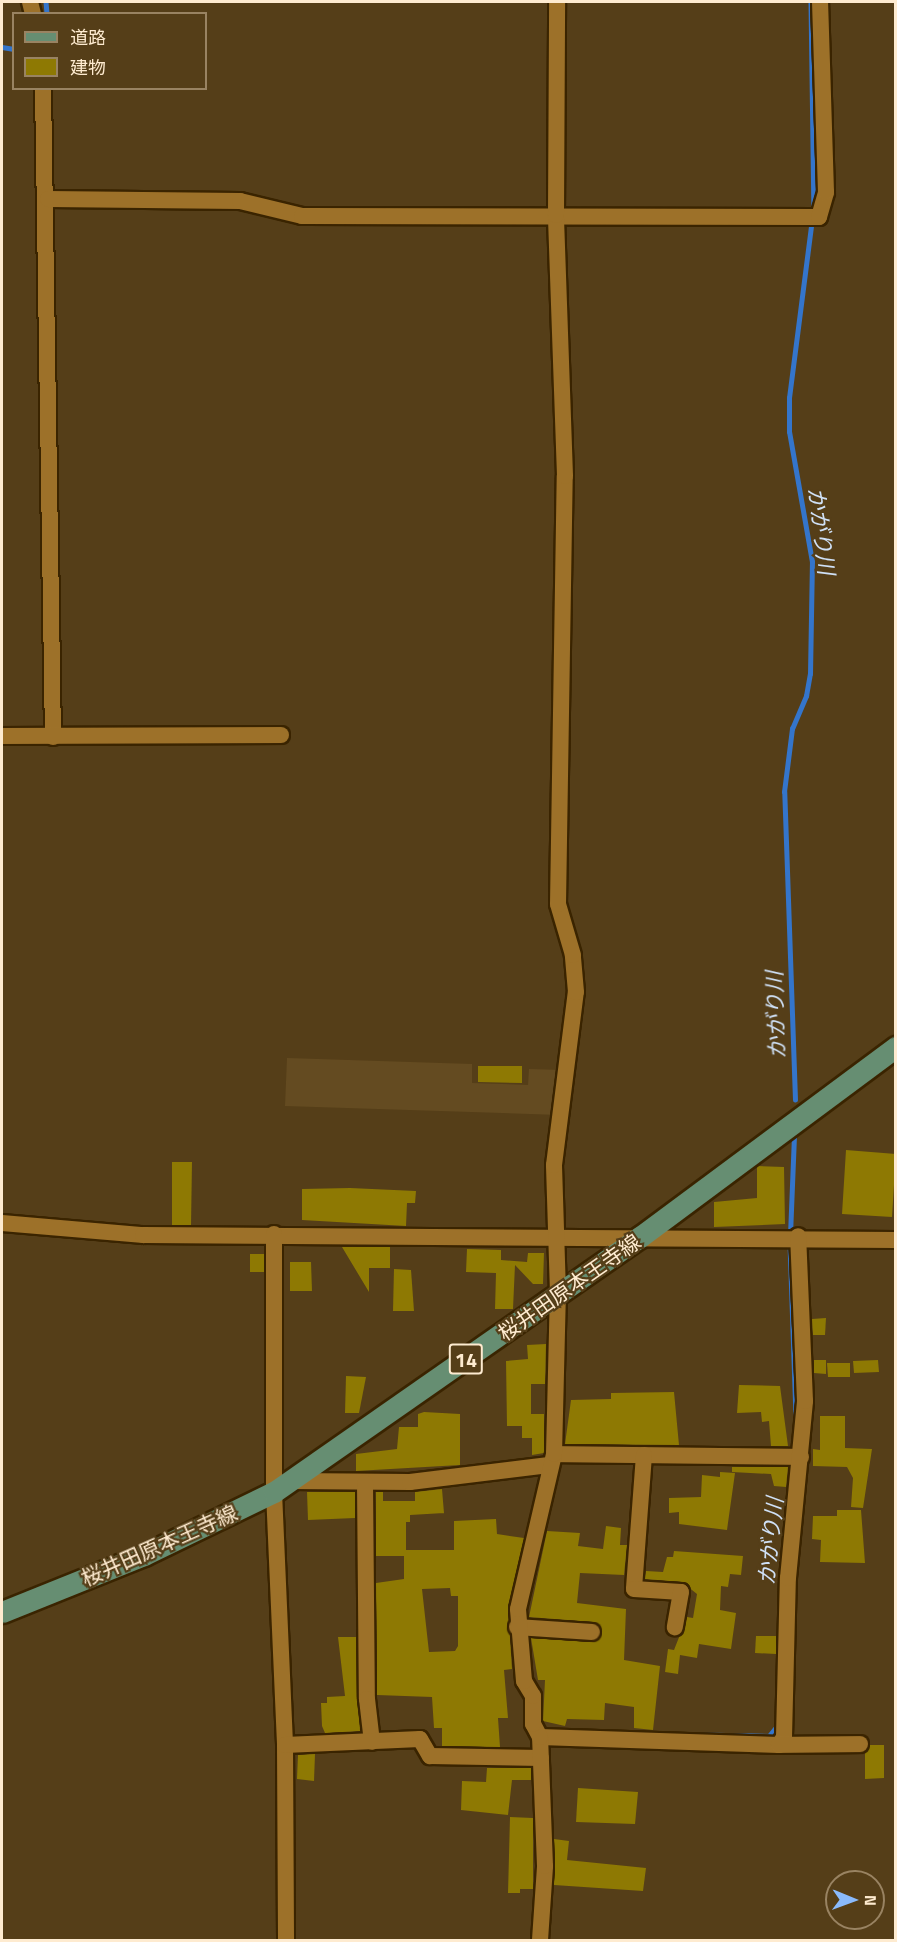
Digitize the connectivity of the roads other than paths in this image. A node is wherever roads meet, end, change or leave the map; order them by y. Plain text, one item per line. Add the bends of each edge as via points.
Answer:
1 (556, 2) edge
2 (820, 2) edge
3 (43, 90) edge
4 (48, 199) junction
5 (556, 215) junction
6 (281, 735) dead end
7 (2, 736) edge
8 (53, 737) junction
9 (896, 1047) edge
10 (2, 1223) edge
11 (274, 1234) junction
12 (557, 1236) junction
13 (798, 1236) junction
14 (640, 1237) junction
15 (896, 1240) edge
16 (558, 1293) junction
17 (644, 1455) junction
18 (801, 1457) junction
19 (551, 1459) junction
20 (365, 1483) junction
21 (283, 1486) junction
22 (2, 1612) edge
23 (517, 1627) junction
24 (675, 1628) dead end
25 (592, 1632) dead end
26 (540, 1737) junction
27 (372, 1742) junction
28 (285, 1744) junction
29 (860, 1744) dead end
30 (779, 1745) junction
31 (541, 1758) junction
32 (286, 1941) edge
33 (540, 1941) edge

1 - 5 street
2 - 5 street via 826,192 819,217
3 - 4 street
4 - 5 street via 240,201 302,216
4 - 8 street
5 - 12 street via 565,476 558,904 573,956 576,992 554,1166
6 - 8 street
7 - 8 street
9 - 14 main road, 桜井田原本王寺線 / 14
10 - 11 street via 142,1235
11 - 12 street
11 - 21 street
12 - 14 street
12 - 16 street
13 - 14 street
13 - 15 street
13 - 18 street via 805,1401
14 - 16 main road, 桜井田原本王寺線 / 14
16 - 19 street
16 - 21 main road, 桜井田原本王寺線 / 14
17 - 18 street
17 - 19 street
17 - 24 street via 634,1589 681,1592
18 - 30 street via 788,1578 784,1737
19 - 20 street
19 - 23 street via 542,1514 521,1588
20 - 21 street
20 - 27 street via 367,1688
21 - 22 main road, 桜井田原本王寺線 / 14 via 144,1555
21 - 28 street
23 - 25 street
23 - 26 street via 524,1681 533,1696 533,1724
26 - 30 street
26 - 31 street
27 - 28 street
27 - 31 street via 420,1739 430,1756
28 - 32 street
29 - 30 street
31 - 33 street via 545,1866

